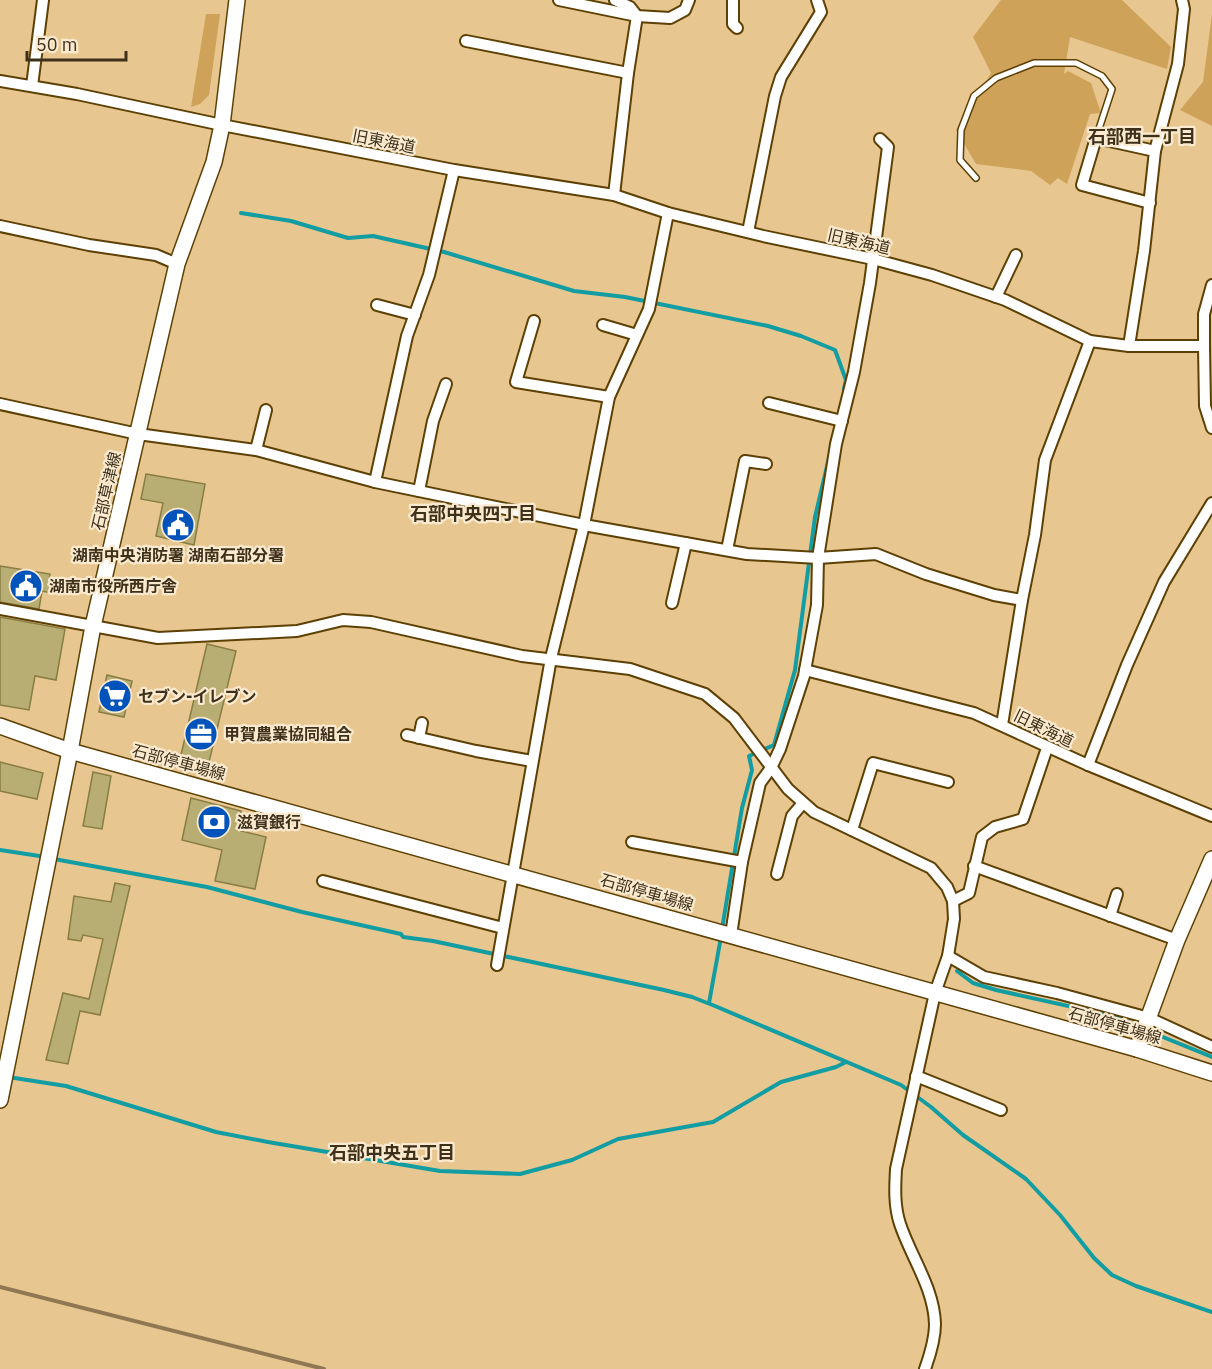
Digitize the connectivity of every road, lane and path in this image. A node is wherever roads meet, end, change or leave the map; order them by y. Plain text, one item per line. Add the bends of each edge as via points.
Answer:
1 (43, 0) edge
2 (237, 0) edge
3 (559, 0) edge
4 (615, 0) edge
5 (689, 0) edge
6 (733, 0) edge
7 (817, 0) edge
8 (1182, 0) edge
9 (637, 16) junction
10 (737, 28) dead end
11 (466, 40) dead end
12 (628, 73) junction
13 (0, 81) edge
14 (32, 86) junction
15 (222, 125) junction
16 (1096, 138) junction
17 (880, 139) dead end
18 (1155, 151) junction
19 (454, 170) junction
20 (976, 178) dead end
21 (614, 195) junction
22 (1150, 203) junction
23 (668, 213) junction
24 (0, 226) edge
25 (748, 232) junction
26 (1016, 255) dead end
27 (873, 259) junction
28 (177, 264) junction
29 (1212, 285) edge
30 (996, 297) junction
31 (377, 305) dead end
32 (415, 315) junction
33 (534, 321) dead end
34 (603, 325) dead end
35 (637, 335) junction
36 (1090, 341) junction
37 (1129, 346) junction
38 (1204, 346) junction
39 (446, 384) dead end
40 (609, 397) junction
41 (769, 403) dead end
42 (0, 404) edge
43 (266, 410) dead end
44 (842, 421) junction
45 (1212, 429) edge
46 (138, 434) junction
47 (256, 450) junction
48 (766, 464) dead end
49 (375, 482) junction
50 (419, 491) junction
51 (1212, 503) edge
52 (584, 525) junction
53 (686, 543) junction
54 (727, 550) junction
55 (819, 558) junction
56 (1022, 600) junction
57 (672, 603) dead end
58 (0, 609) edge
59 (93, 626) junction
60 (551, 658) junction
61 (805, 670) junction
62 (422, 723) dead end
63 (1002, 725) junction
64 (0, 726) edge
65 (407, 735) dead end
66 (419, 738) junction
67 (1047, 748) junction
68 (70, 751) junction
69 (532, 761) junction
70 (1088, 765) junction
71 (771, 768) junction
72 (948, 782) dead end
73 (803, 803) junction
74 (1212, 816) edge
75 (852, 830) junction
76 (632, 842) dead end
77 (741, 862) junction
78 (974, 866) junction
79 (1210, 866) edge
80 (512, 873) junction
81 (777, 874) dead end
82 (323, 881) dead end
83 (1117, 894) dead end
84 (953, 901) junction
85 (1110, 916) junction
86 (503, 928) junction
87 (731, 935) junction
88 (1178, 940) junction
89 (948, 956) junction
90 (497, 965) dead end
91 (935, 993) junction
92 (1149, 1018) junction
93 (1212, 1047) edge
94 (1137, 1049) junction
95 (1212, 1073) edge
96 (916, 1076) junction
97 (0, 1100) edge
98 (1001, 1110) dead end
99 (925, 1369) edge

1 - 14 street
2 - 15 main road, 石部草津線
3 - 9 street
4 - 9 street via 630,7
5 - 9 street via 685,10 670,18
6 - 10 street via 733,24
7 - 25 street via 822,12 781,77 775,96
8 - 18 street via 1178,64
9 - 12 street
11 - 12 street
12 - 21 street
13 - 14 street, 旧東海道
14 - 15 street, 旧東海道
15 - 19 street, 旧東海道
15 - 28 main road, 石部草津線 via 214,162
16 - 18 street
16 - 20 lane via 1112,89 1102,76 1076,63 1034,63 996,78 974,96 961,130 960,160
16 - 22 street via 1082,185
17 - 27 street via 888,147
18 - 22 street
19 - 21 street, 旧東海道
19 - 32 street via 429,275
21 - 23 street, 旧東海道
22 - 37 street
23 - 25 street, 旧東海道
23 - 35 street via 649,309
24 - 28 street via 156,255
25 - 27 street, 旧東海道
26 - 30 street
27 - 30 street, 旧東海道
27 - 44 street
28 - 46 main road, 石部草津線
29 - 38 street via 1204,314
30 - 36 street, 旧東海道
31 - 32 street
32 - 49 street
33 - 40 street via 516,382
34 - 35 street
35 - 40 street
36 - 37 street
36 - 56 street, 旧東海道 via 1046,460
37 - 38 street
38 - 45 street via 1205,406
39 - 50 street via 433,421
40 - 52 street
41 - 44 street
42 - 46 street
43 - 47 street
44 - 55 street
46 - 47 street
46 - 59 main road, 石部草津線
47 - 49 street
48 - 54 street via 745,461
49 - 50 street
50 - 52 street
51 - 70 street via 1164,582
52 - 53 street
52 - 60 street
53 - 54 street
53 - 57 street
54 - 55 street
55 - 56 street via 876,554 926,574
55 - 61 street via 817,605
56 - 63 street, 旧東海道
58 - 59 street
59 - 60 street via 158,638 297,631 343,620 371,622 522,656
59 - 68 main road, 石部草津線
60 - 69 street
60 - 71 street via 630,669 705,694 734,718
61 - 63 street via 974,713
61 - 71 street
62 - 66 street
63 - 67 street, 旧東海道
64 - 68 main road, 石部停車場線
65 - 66 street
66 - 69 street
67 - 70 street, 旧東海道
67 - 78 street via 1023,819 995,827 982,837
68 - 80 main road, 石部停車場線
68 - 97 main road, 石部草津線
69 - 80 street
70 - 74 street, 旧東海道
71 - 73 street
71 - 77 street via 760,783
72 - 75 street via 873,763
73 - 75 street
73 - 81 street via 792,816
75 - 84 street via 932,868
76 - 77 street
77 - 87 street
78 - 84 street via 969,893
78 - 85 street
79 - 88 main road
80 - 86 street
80 - 87 main road, 石部停車場線
82 - 86 street
83 - 85 street
84 - 89 street
85 - 88 street
86 - 90 street
87 - 91 main road, 石部停車場線
88 - 92 main road
89 - 91 street
89 - 92 street via 984,977
91 - 94 main road, 石部停車場線
91 - 96 street
92 - 93 street
92 - 94 main road
94 - 95 main road, 石部停車場線
96 - 98 street
96 - 99 street via 896,1169 895,1194 899,1222 933,1306 935,1326

